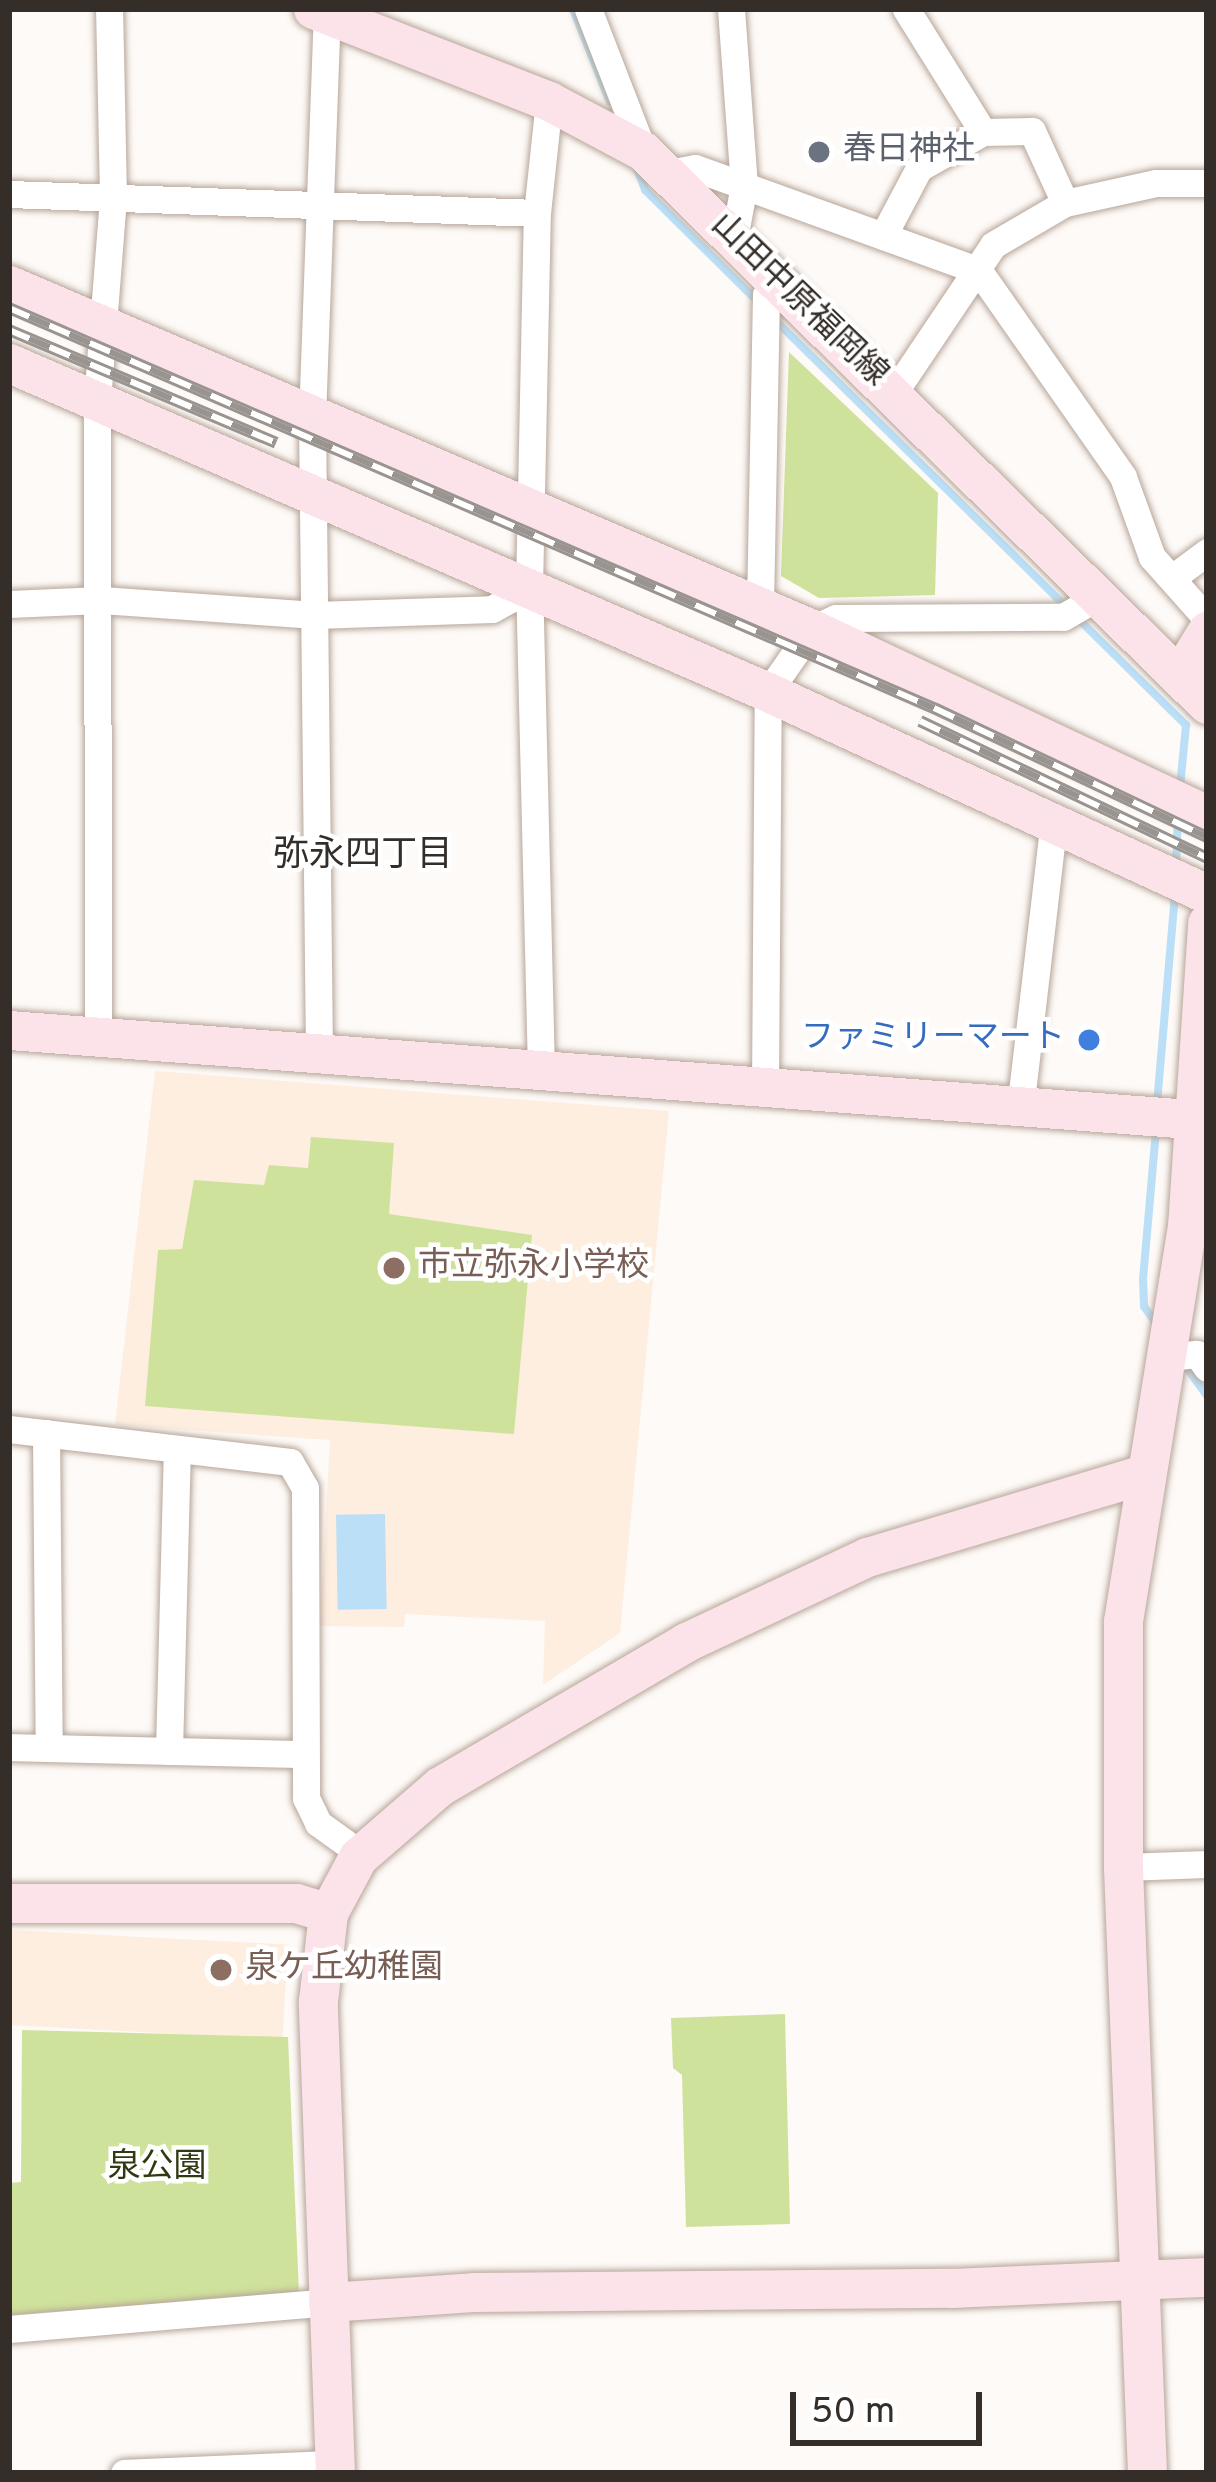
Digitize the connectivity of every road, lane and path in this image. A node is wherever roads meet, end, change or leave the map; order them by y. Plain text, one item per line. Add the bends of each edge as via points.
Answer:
1 (109, 9) edge
2 (588, 9) edge
3 (731, 9) edge
4 (906, 9) edge
5 (322, 11) edge
6 (549, 101) junction
7 (983, 132) junction
8 (641, 153) junction
9 (1207, 183) edge
10 (744, 185) junction
11 (9, 194) edge
12 (113, 197) junction
13 (1065, 203) junction
14 (320, 207) junction
15 (537, 213) junction
16 (883, 236) junction
17 (734, 239) junction
18 (979, 271) junction
19 (9, 285) edge
20 (771, 288) junction
21 (106, 327) junction
22 (9, 363) edge
23 (893, 394) junction
24 (97, 400) junction
25 (312, 418) junction
26 (314, 495) junction
27 (530, 512) junction
28 (1207, 552) edge
29 (1172, 578) junction
30 (529, 589) junction
31 (101, 600) junction
32 (9, 604) edge
33 (760, 608) junction
34 (1080, 608) junction
35 (315, 615) junction
36 (1207, 619) edge
37 (812, 629) junction
38 (1207, 631) edge
39 (1180, 674) junction
40 (768, 692) junction
41 (1207, 704) edge
42 (1199, 811) edge
43 (1054, 820) junction
44 (1184, 883) edge
45 (1207, 923) edge
46 (9, 1030) edge
47 (98, 1034) junction
48 (319, 1054) junction
49 (541, 1071) junction
50 (765, 1089) junction
51 (1020, 1108) junction
52 (1179, 1109) edge
53 (1182, 1352) edge
54 (9, 1429) edge
55 (46, 1433) junction
56 (177, 1449) junction
57 (1141, 1475) junction
58 (9, 1747) edge
59 (49, 1748) junction
60 (169, 1751) junction
61 (305, 1754) junction
62 (361, 1854) junction
63 (1207, 1864) edge
64 (1123, 1868) junction
65 (9, 1903) edge
66 (328, 1913) junction
67 (1207, 2276) edge
68 (1138, 2280) junction
69 (328, 2302) junction
70 (9, 2329) edge
71 (334, 2468) edge
72 (193, 2471) edge
73 (124, 2473) edge
74 (1147, 2473) edge

1 - 12 street
2 - 8 street
3 - 10 street
4 - 7 street
5 - 6 street, 山田中原福岡線
5 - 14 street
6 - 8 street, 山田中原福岡線
6 - 15 street
7 - 13 street via 1032,131
7 - 16 street via 919,168
8 - 10 street
8 - 17 street, 山田中原福岡線
9 - 13 street via 1156,183
10 - 16 street
10 - 17 street
11 - 12 street
12 - 14 street
12 - 21 street
13 - 18 street via 993,245
14 - 15 street
14 - 25 street
15 - 27 street
16 - 18 street
17 - 20 street, 山田中原福岡線
18 - 23 street
18 - 29 street via 1123,477 1152,557
19 - 21 street
20 - 23 street, 山田中原福岡線
20 - 33 street
21 - 24 street
21 - 25 street
22 - 24 street
23 - 34 street, 山田中原福岡線
24 - 26 street
24 - 31 street
25 - 26 street
25 - 27 street
26 - 30 street
26 - 35 street
27 - 30 street
27 - 33 street
28 - 29 street
29 - 36 street
30 - 35 street via 492,610
30 - 40 street
30 - 49 street
31 - 32 street
31 - 35 street
31 - 47 street
33 - 37 street
34 - 37 street via 836,618
34 - 39 street, 山田中原福岡線
35 - 48 street
37 - 40 street
37 - 42 street
38 - 39 street
39 - 41 street, 山田中原福岡線
40 - 43 street
40 - 50 street
43 - 44 street
43 - 51 street
45 - 52 street
46 - 47 street
47 - 48 street
48 - 49 street
49 - 50 street
50 - 51 street
51 - 52 street
52 - 53 street via 1187,1227
53 - 57 street
54 - 55 street
55 - 56 street
55 - 59 street
56 - 60 street
56 - 61 street via 290,1462 305,1488
57 - 62 street via 867,1558 686,1642 440,1786
57 - 64 street via 1123,1621
58 - 59 street
59 - 60 street
60 - 61 street
61 - 62 street via 306,1798 318,1823
62 - 66 street
63 - 64 street
64 - 68 street
65 - 66 street via 296,1903
66 - 69 street via 318,2001
67 - 68 street
68 - 69 street via 473,2292
68 - 74 street
69 - 70 street
69 - 71 street
71 - 72 street
72 - 73 street

